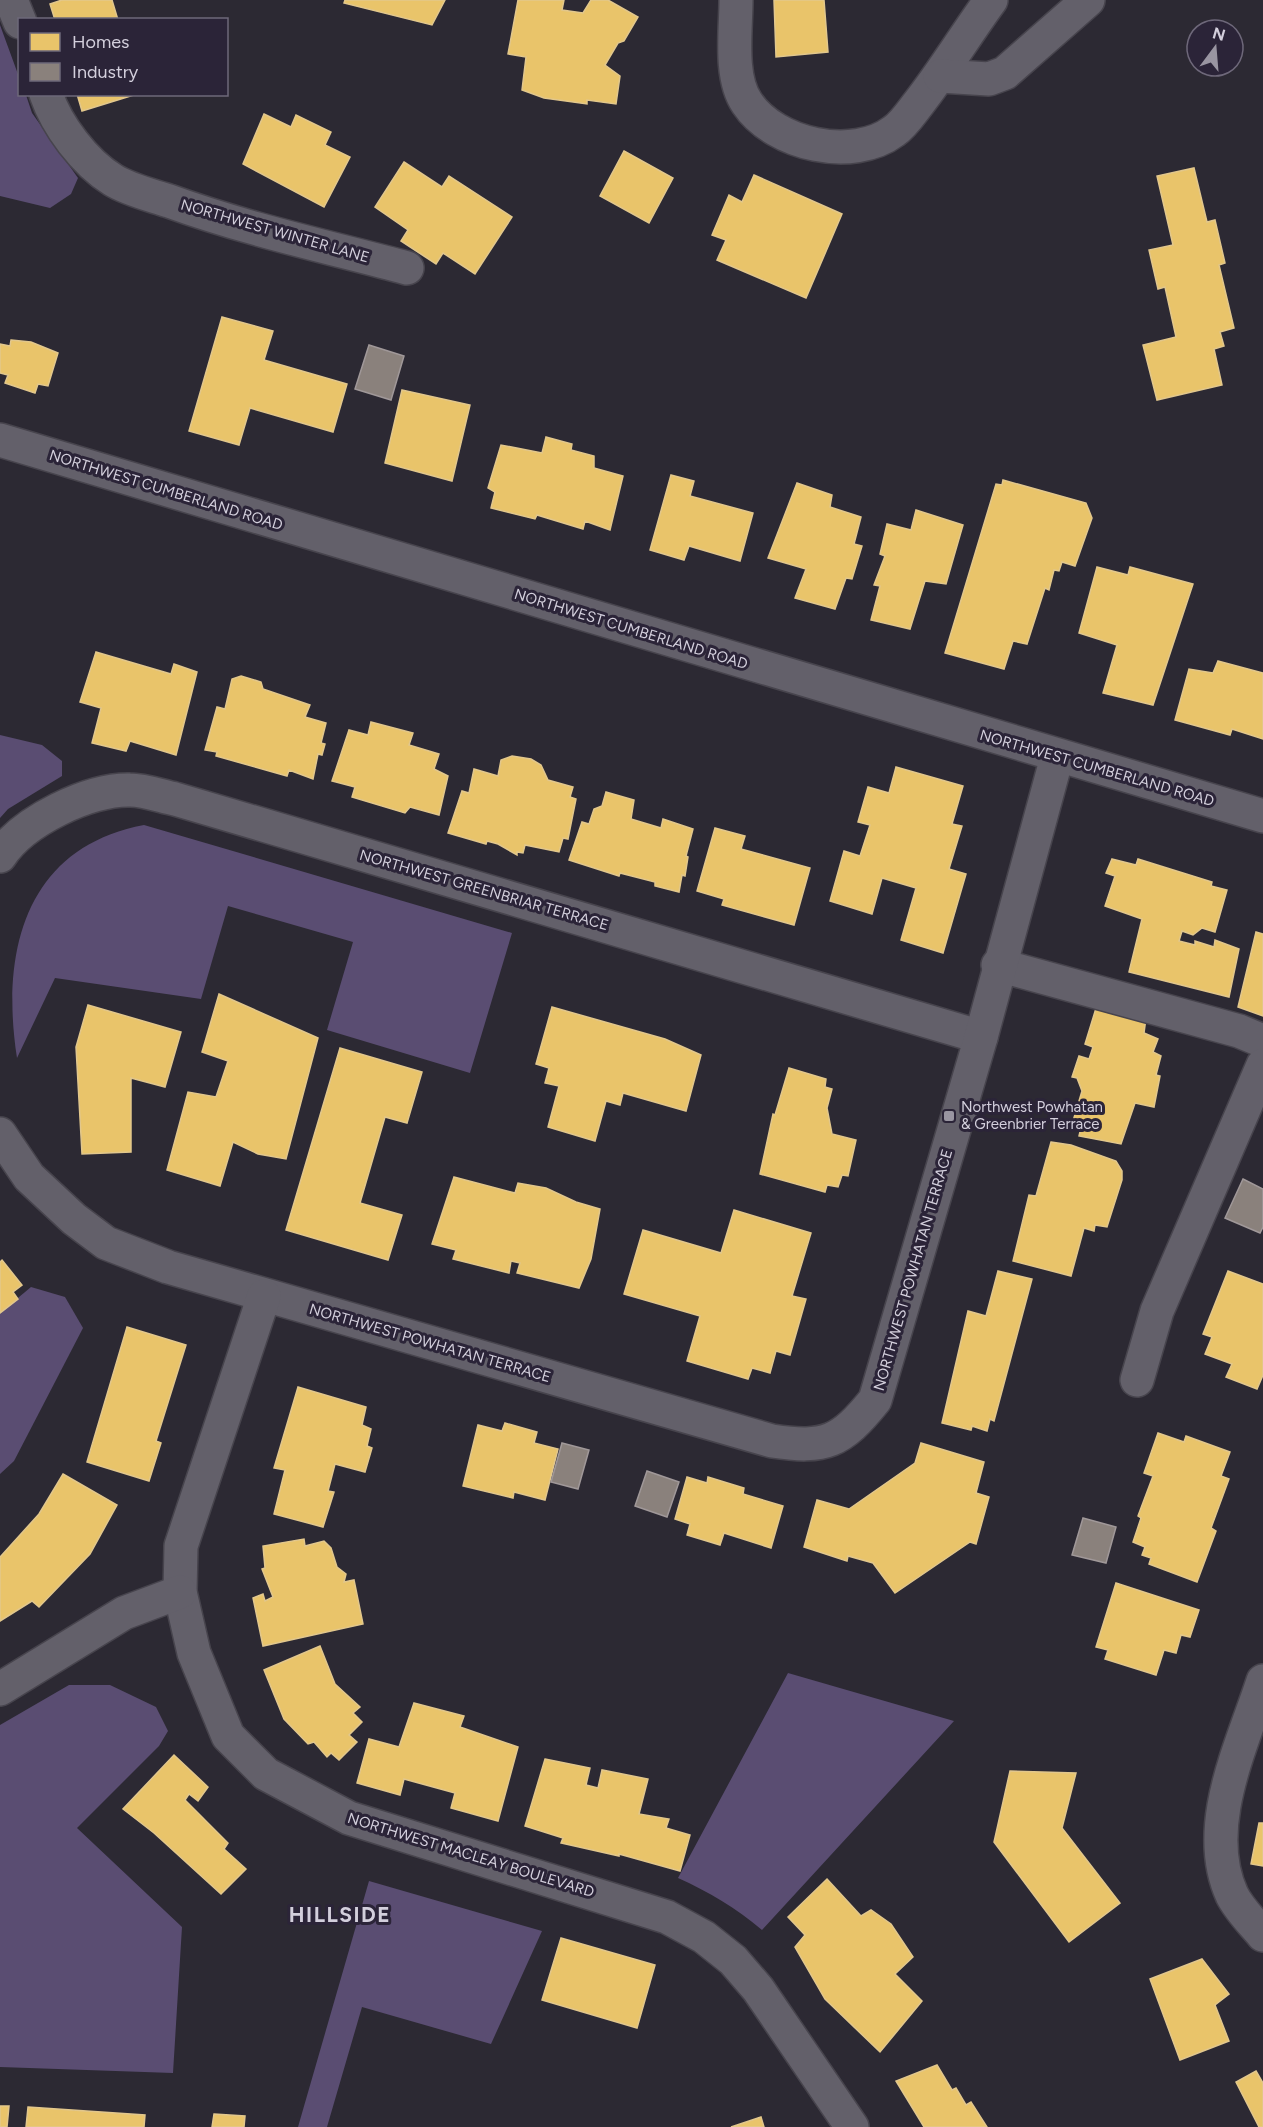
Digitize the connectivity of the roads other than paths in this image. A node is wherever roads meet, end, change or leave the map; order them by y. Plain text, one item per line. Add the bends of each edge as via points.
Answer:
1 (11, 0) edge
2 (736, 0) edge
3 (991, 0) edge
4 (1088, 0) edge
5 (18, 18) edge
6 (940, 76) junction
7 (47, 96) edge
8 (407, 268) dead end
9 (0, 440) edge
10 (1057, 757) junction
11 (1263, 816) edge
12 (0, 856) edge
13 (998, 965) junction
14 (981, 1036) junction
15 (1263, 1041) edge
16 (1263, 1065) edge
17 (0, 1134) edge
18 (264, 1296) junction
19 (1137, 1380) dead end
20 (180, 1592) junction
21 (1263, 1681) edge
22 (0, 1689) edge
23 (1263, 1935) edge
24 (852, 2127) edge

1 - 5 street
2 - 6 street via 738,80 747,103 786,134 815,146 850,148 895,131
3 - 6 street
4 - 6 street via 1005,73 989,79
7 - 8 street, NORTHWEST WINTER LANE via 69,136 115,182 211,216
9 - 10 street, NORTHWEST CUMBERLAND ROAD
10 - 11 street, NORTHWEST CUMBERLAND ROAD
10 - 13 street, NORTHWEST POWHATAN TERRACE
12 - 14 street, NORTHWEST GREENBRIAR TERRACE via 26,830 52,812 90,797 130,790 175,799
13 - 14 street, NORTHWEST POWHATAN TERRACE
13 - 15 street
14 - 18 street, NORTHWEST POWHATAN TERRACE via 875,1400 852,1428 835,1438 805,1446 772,1441
16 - 19 street via 1157,1311
17 - 18 street via 29,1177 106,1243 168,1267
18 - 20 street, NORTHWEST MACLEAY BOULEVARD via 181,1546
20 - 22 street via 124,1613
20 - 24 street, NORTHWEST MACLEAY BOULEVARD via 194,1653 228,1736 266,1774 349,1818 667,1917 704,1937 734,1960 759,1989
21 - 23 street via 1220,1826 1224,1870 1232,1896

